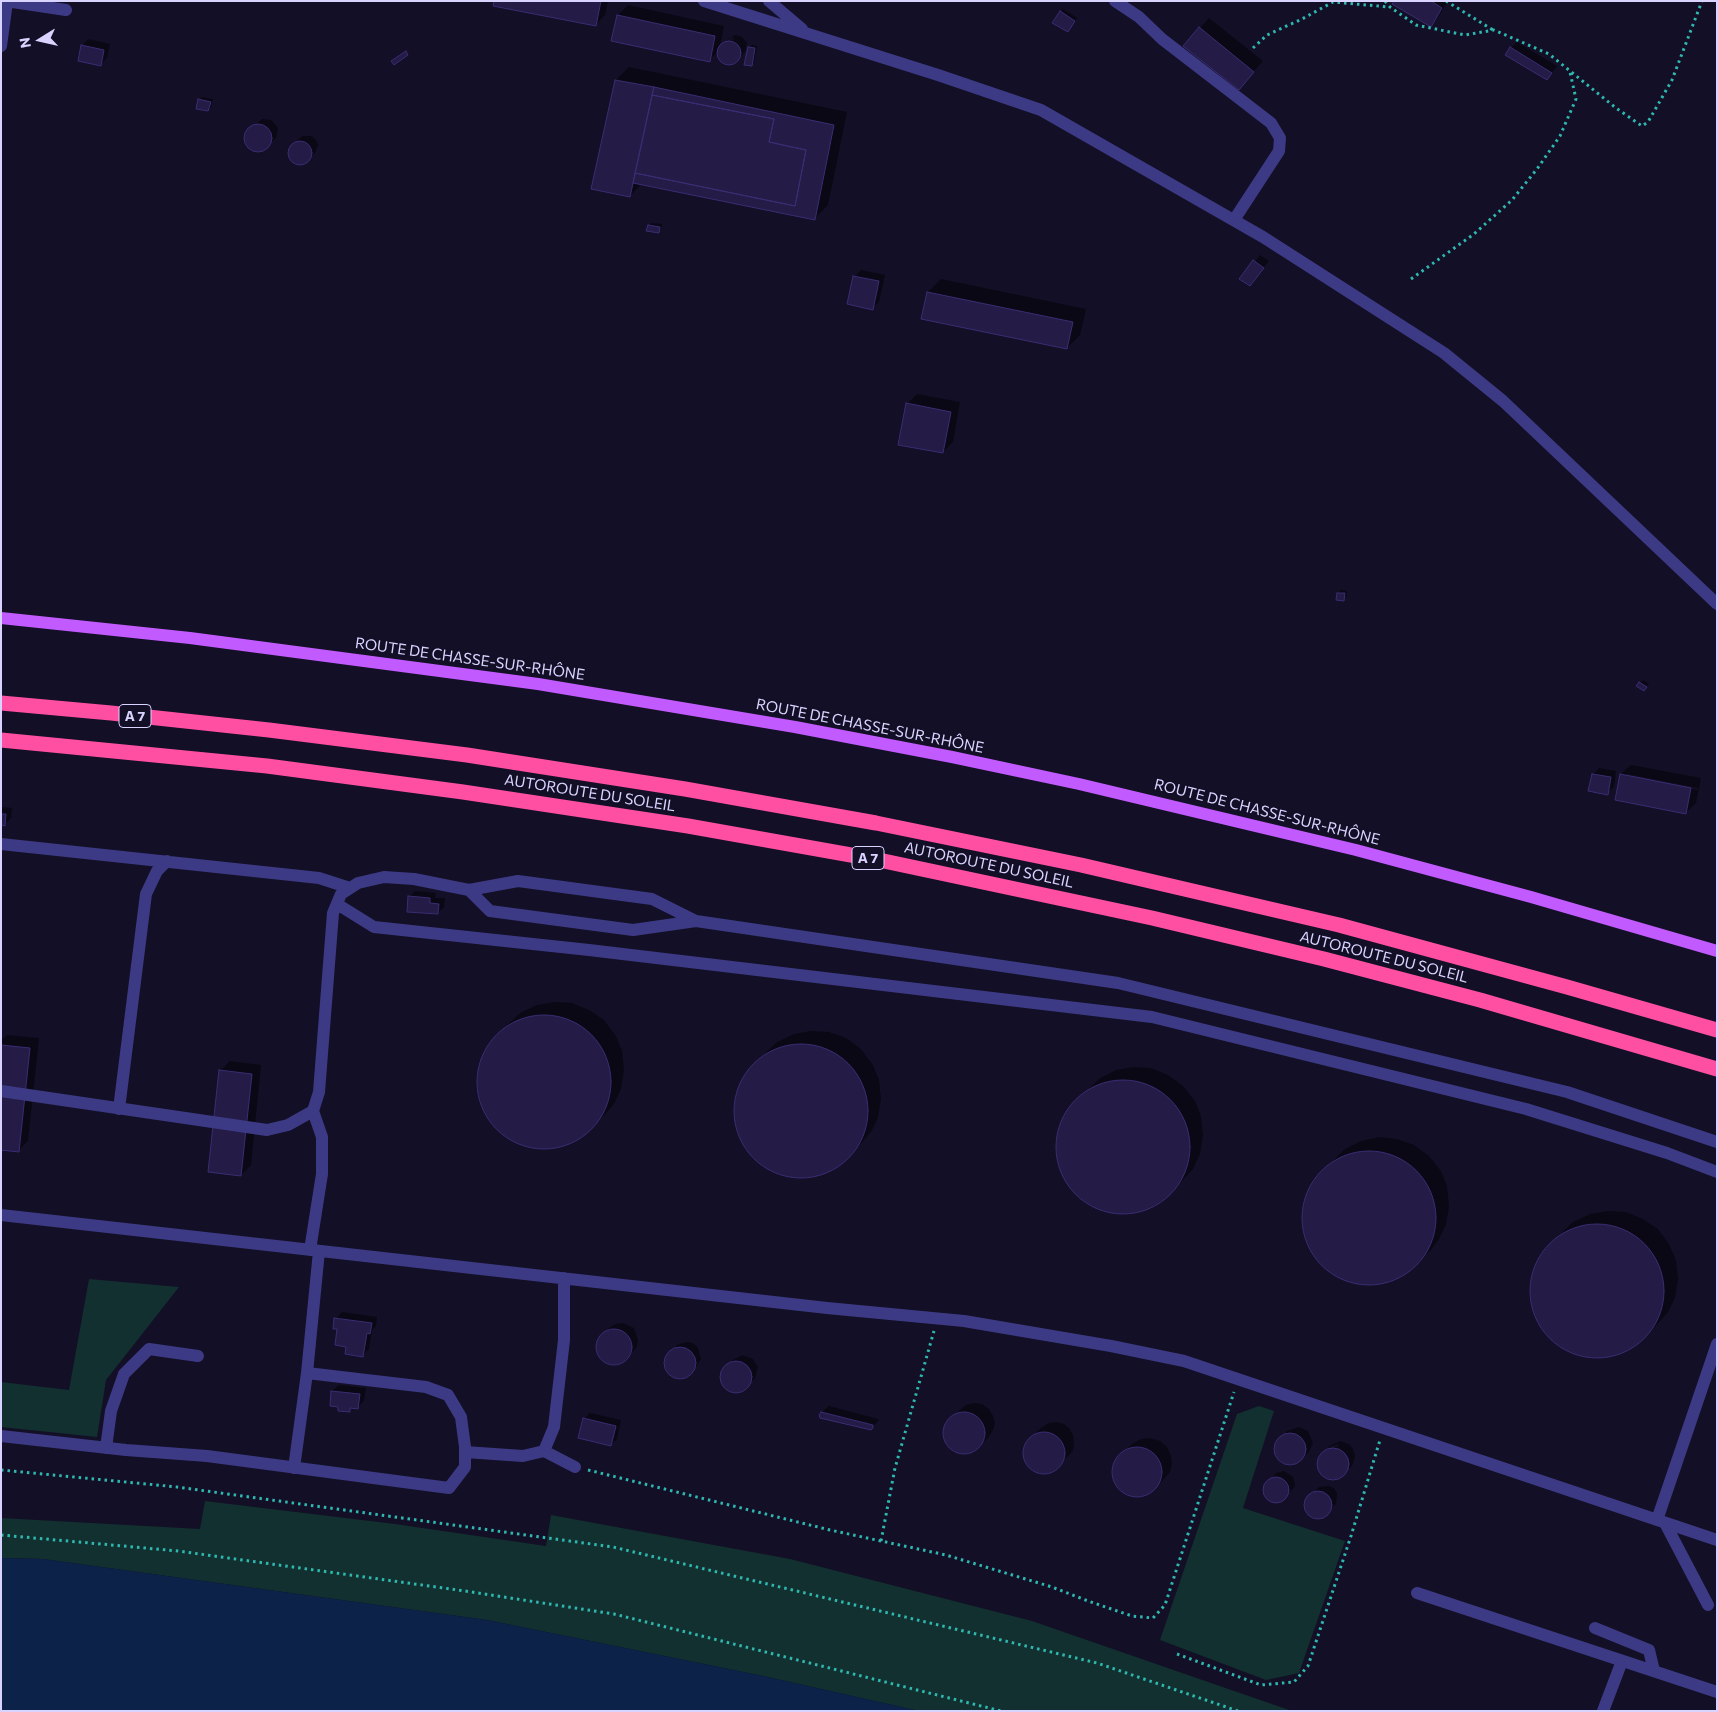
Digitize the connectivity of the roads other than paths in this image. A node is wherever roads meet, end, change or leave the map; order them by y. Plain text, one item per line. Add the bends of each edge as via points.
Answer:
1 (6, 1) edge
2 (704, 1) edge
3 (769, 1) edge
4 (1115, 1) edge
5 (66, 10) dead end
6 (808, 33) junction
7 (1, 46) edge
8 (1234, 220) junction
9 (1717, 604) edge
10 (1, 618) edge
11 (1, 703) edge
12 (1, 740) edge
13 (1, 844) edge
14 (167, 861) junction
15 (350, 888) junction
16 (469, 890) junction
17 (337, 904) junction
18 (696, 922) junction
19 (1717, 950) edge
20 (1717, 1030) edge
21 (1717, 1069) edge
22 (1, 1090) edge
23 (119, 1109) junction
24 (312, 1111) junction
25 (1717, 1142) edge
26 (1717, 1172) edge
27 (1, 1215) edge
28 (315, 1250) junction
29 (564, 1278) junction
30 (1717, 1344) edge
31 (198, 1356) dead end
32 (307, 1373) junction
33 (1, 1436) edge
34 (106, 1448) junction
35 (544, 1451) junction
36 (465, 1452) junction
37 (575, 1467) road end
38 (294, 1468) junction
39 (1661, 1521) junction
40 (1717, 1540) edge
41 (1417, 1593) dead end
42 (1708, 1605) dead end
43 (1595, 1628) dead end
44 (1622, 1661) junction
45 (1654, 1671) junction
46 (1717, 1692) edge
47 (1603, 1711) edge

1 - 5 street
1 - 7 street
2 - 6 street
3 - 6 street
4 - 8 street via 1271,123 1280,138 1279,151
6 - 8 street via 1041,110
8 - 9 street via 1444,354 1503,401
10 - 19 main road, ROUTE DE CHASSE-SUR-RHÔNE via 190,638 510,680 952,757 1356,850
11 - 20 highway, AUTOROUTE DU SOLEIL / A 7 via 259,729 466,755 676,787 876,823 1081,865 1339,925
12 - 21 highway, AUTOROUTE DU SOLEIL / A 7 via 267,766 463,792 688,826 879,860 1134,914 1315,957
13 - 14 street
14 - 15 street via 319,878
14 - 23 street via 157,871 146,894
15 - 16 street via 358,882 384,877 414,879
15 - 17 street via 341,894
16 - 18 street via 518,881 652,899
16 - 18 street via 490,911 633,930
17 - 24 street via 333,913 319,1092
17 - 26 street via 374,927 1152,1017 1526,1109
18 - 25 street via 1118,983 1567,1092
22 - 23 street
23 - 24 street via 267,1130 288,1125
24 - 28 street via 322,1137
27 - 28 street
28 - 29 street
28 - 32 street
29 - 35 street via 564,1340 554,1427
29 - 39 street via 964,1321 1184,1361
30 - 39 street
31 - 34 street via 149,1349 124,1374 111,1410
32 - 36 street via 426,1387 448,1395 460,1417
32 - 38 street
33 - 34 street
34 - 38 street via 207,1456
35 - 36 street via 523,1456
35 - 37 street
36 - 38 street via 465,1467 449,1488
39 - 40 street
39 - 42 street
41 - 44 street
43 - 45 street via 1649,1650
44 - 45 street
44 - 47 street
45 - 46 street

